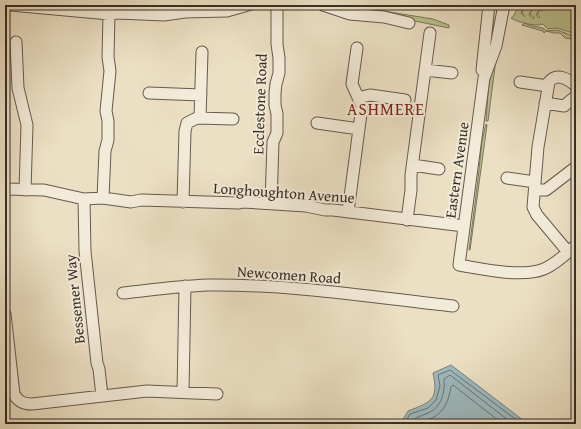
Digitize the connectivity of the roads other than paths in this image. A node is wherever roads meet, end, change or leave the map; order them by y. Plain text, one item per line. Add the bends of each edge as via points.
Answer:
1 (12, 5) edge
2 (248, 5) edge
3 (277, 5) edge
4 (323, 5) edge
5 (489, 5) edge
6 (504, 5) edge
7 (509, 5) edge
8 (109, 14) junction
9 (502, 18) junction
10 (409, 23) dead end
11 (430, 33) dead end
12 (16, 42) dead end
13 (357, 48) dead end
14 (202, 52) dead end
15 (425, 70) junction
16 (452, 73) dead end
17 (484, 78) junction
18 (520, 82) dead end
19 (548, 86) junction
20 (576, 86) edge
21 (149, 93) dead end
22 (200, 95) junction
23 (576, 96) edge
24 (358, 98) junction
25 (406, 100) dead end
26 (545, 103) junction
27 (200, 118) junction
28 (233, 119) dead end
29 (317, 123) dead end
30 (359, 129) junction
31 (413, 165) junction
32 (576, 167) edge
33 (439, 169) dead end
34 (507, 178) dead end
35 (535, 186) junction
36 (5, 190) edge
37 (26, 190) junction
38 (103, 198) junction
39 (84, 199) junction
40 (183, 202) junction
41 (272, 204) junction
42 (348, 212) junction
43 (407, 220) junction
44 (464, 226) junction
45 (572, 248) edge
46 (185, 286) junction
47 (123, 293) dead end
48 (453, 306) dead end
49 (5, 314) edge
50 (183, 392) junction
51 (217, 394) dead end
52 (102, 396) junction

1 - 8 street
2 - 8 street via 227,11 167,15
3 - 41 street, Ecclestone Road via 279,73 276,84 277,133 273,142
4 - 10 street via 350,14 384,17
5 - 17 street, Eastern Avenue via 482,71
6 - 9 street, Eastern Avenue
7 - 9 street
8 - 38 street via 110,71 106,110 108,140 105,151
9 - 17 street, Eastern Avenue via 496,46
11 - 15 street
12 - 37 street via 18,88 27,125
13 - 24 street via 352,83
14 - 22 street
15 - 16 street
15 - 31 street
17 - 44 street, Eastern Avenue
18 - 19 street
19 - 20 street via 551,79 560,77
19 - 26 street
21 - 22 street
22 - 27 street
23 - 26 street via 564,106
24 - 25 street via 370,95
24 - 30 street via 362,106
26 - 35 street
27 - 28 street
27 - 40 street via 189,121 186,128
29 - 30 street
30 - 42 street
31 - 33 street
31 - 43 street
32 - 35 street via 546,190
34 - 35 street
35 - 45 street via 534,212
36 - 37 street, Longhoughton Avenue
37 - 39 street, Longhoughton Avenue via 44,190
38 - 39 street, Longhoughton Avenue
38 - 40 street, Longhoughton Avenue via 131,202
39 - 52 street, Bessemer Way via 85,251
40 - 41 street, Longhoughton Avenue
41 - 42 street, Longhoughton Avenue
42 - 43 street, Longhoughton Avenue
43 - 44 street, Longhoughton Avenue
44 - 45 street, Eastern Avenue via 459,265 529,273 549,266
46 - 47 street, Newcomen Road
46 - 48 street, Newcomen Road via 287,288
46 - 50 street
49 - 52 street via 14,394 18,400 32,404
50 - 51 street
50 - 52 street

